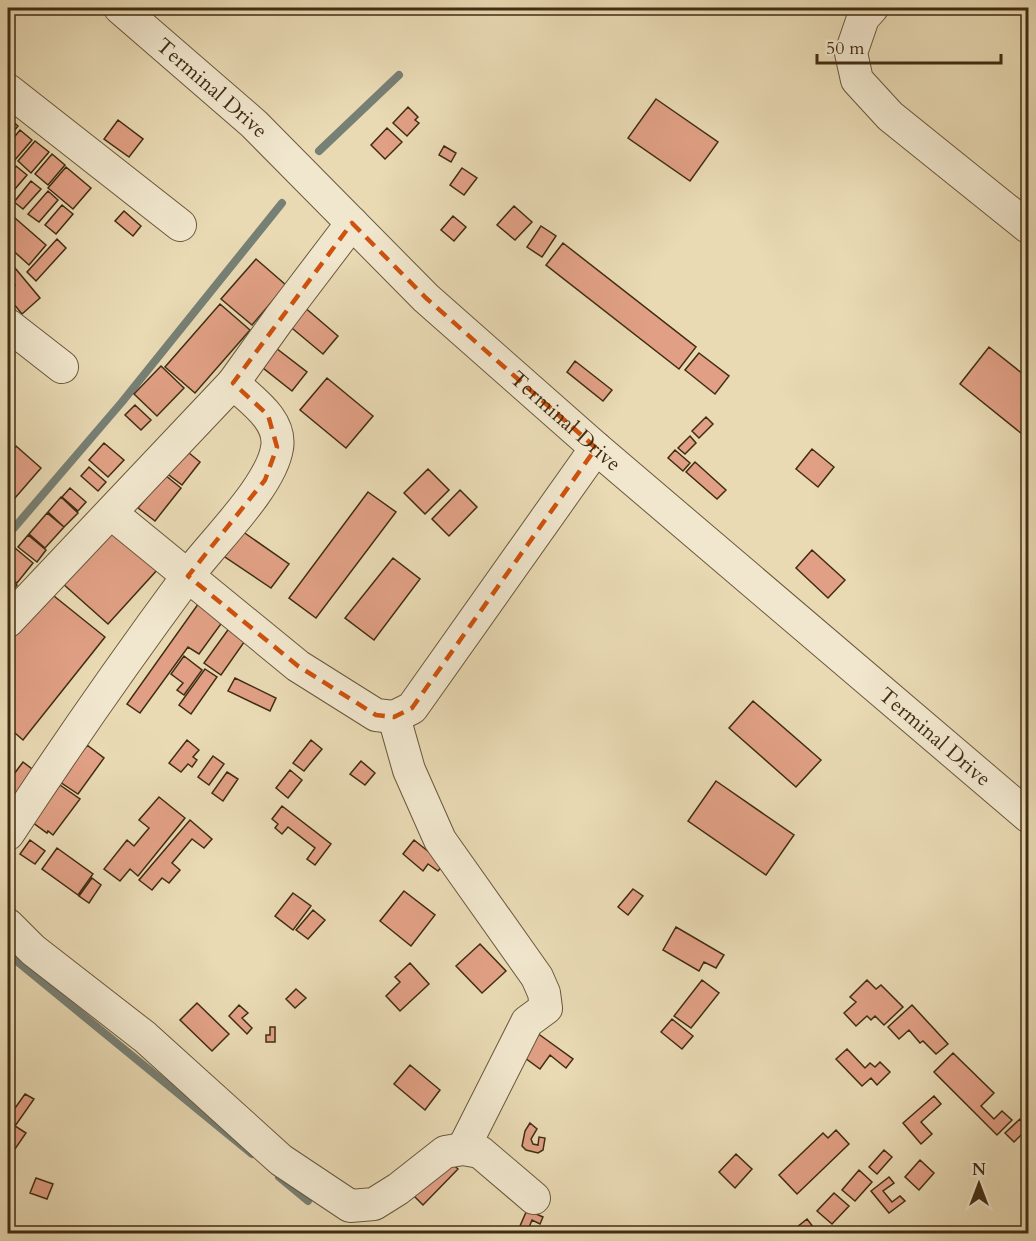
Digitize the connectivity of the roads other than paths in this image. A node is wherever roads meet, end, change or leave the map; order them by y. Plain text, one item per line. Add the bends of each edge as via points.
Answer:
1 (120, 8) edge
2 (872, 8) edge
3 (8, 90) edge
4 (352, 223) junction
5 (180, 225) dead end
6 (1029, 227) edge
7 (8, 325) edge
8 (63, 367) dead end
9 (233, 383) junction
10 (596, 448) junction
11 (111, 513) junction
12 (188, 576) junction
13 (8, 621) edge
14 (394, 717) junction
15 (1029, 816) edge
16 (8, 834) edge
17 (8, 926) edge
18 (463, 1149) junction
19 (534, 1198) dead end

1 - 4 street, Terminal Drive via 254,124
2 - 6 street via 863,18 851,52 857,80 890,116
3 - 5 street
4 - 9 street
4 - 10 street, Terminal Drive via 426,298
7 - 8 street
9 - 11 street
9 - 12 street via 268,415 277,447 265,480
10 - 14 street via 412,708
10 - 15 street, Terminal Drive
11 - 12 street
11 - 13 street
12 - 14 street via 298,666 376,715
12 - 16 street
14 - 18 street via 409,770 440,840 537,977 544,993 546,1008 526,1022
17 - 18 street via 145,1037 281,1160 350,1206 374,1204 445,1152
18 - 19 street via 480,1152

